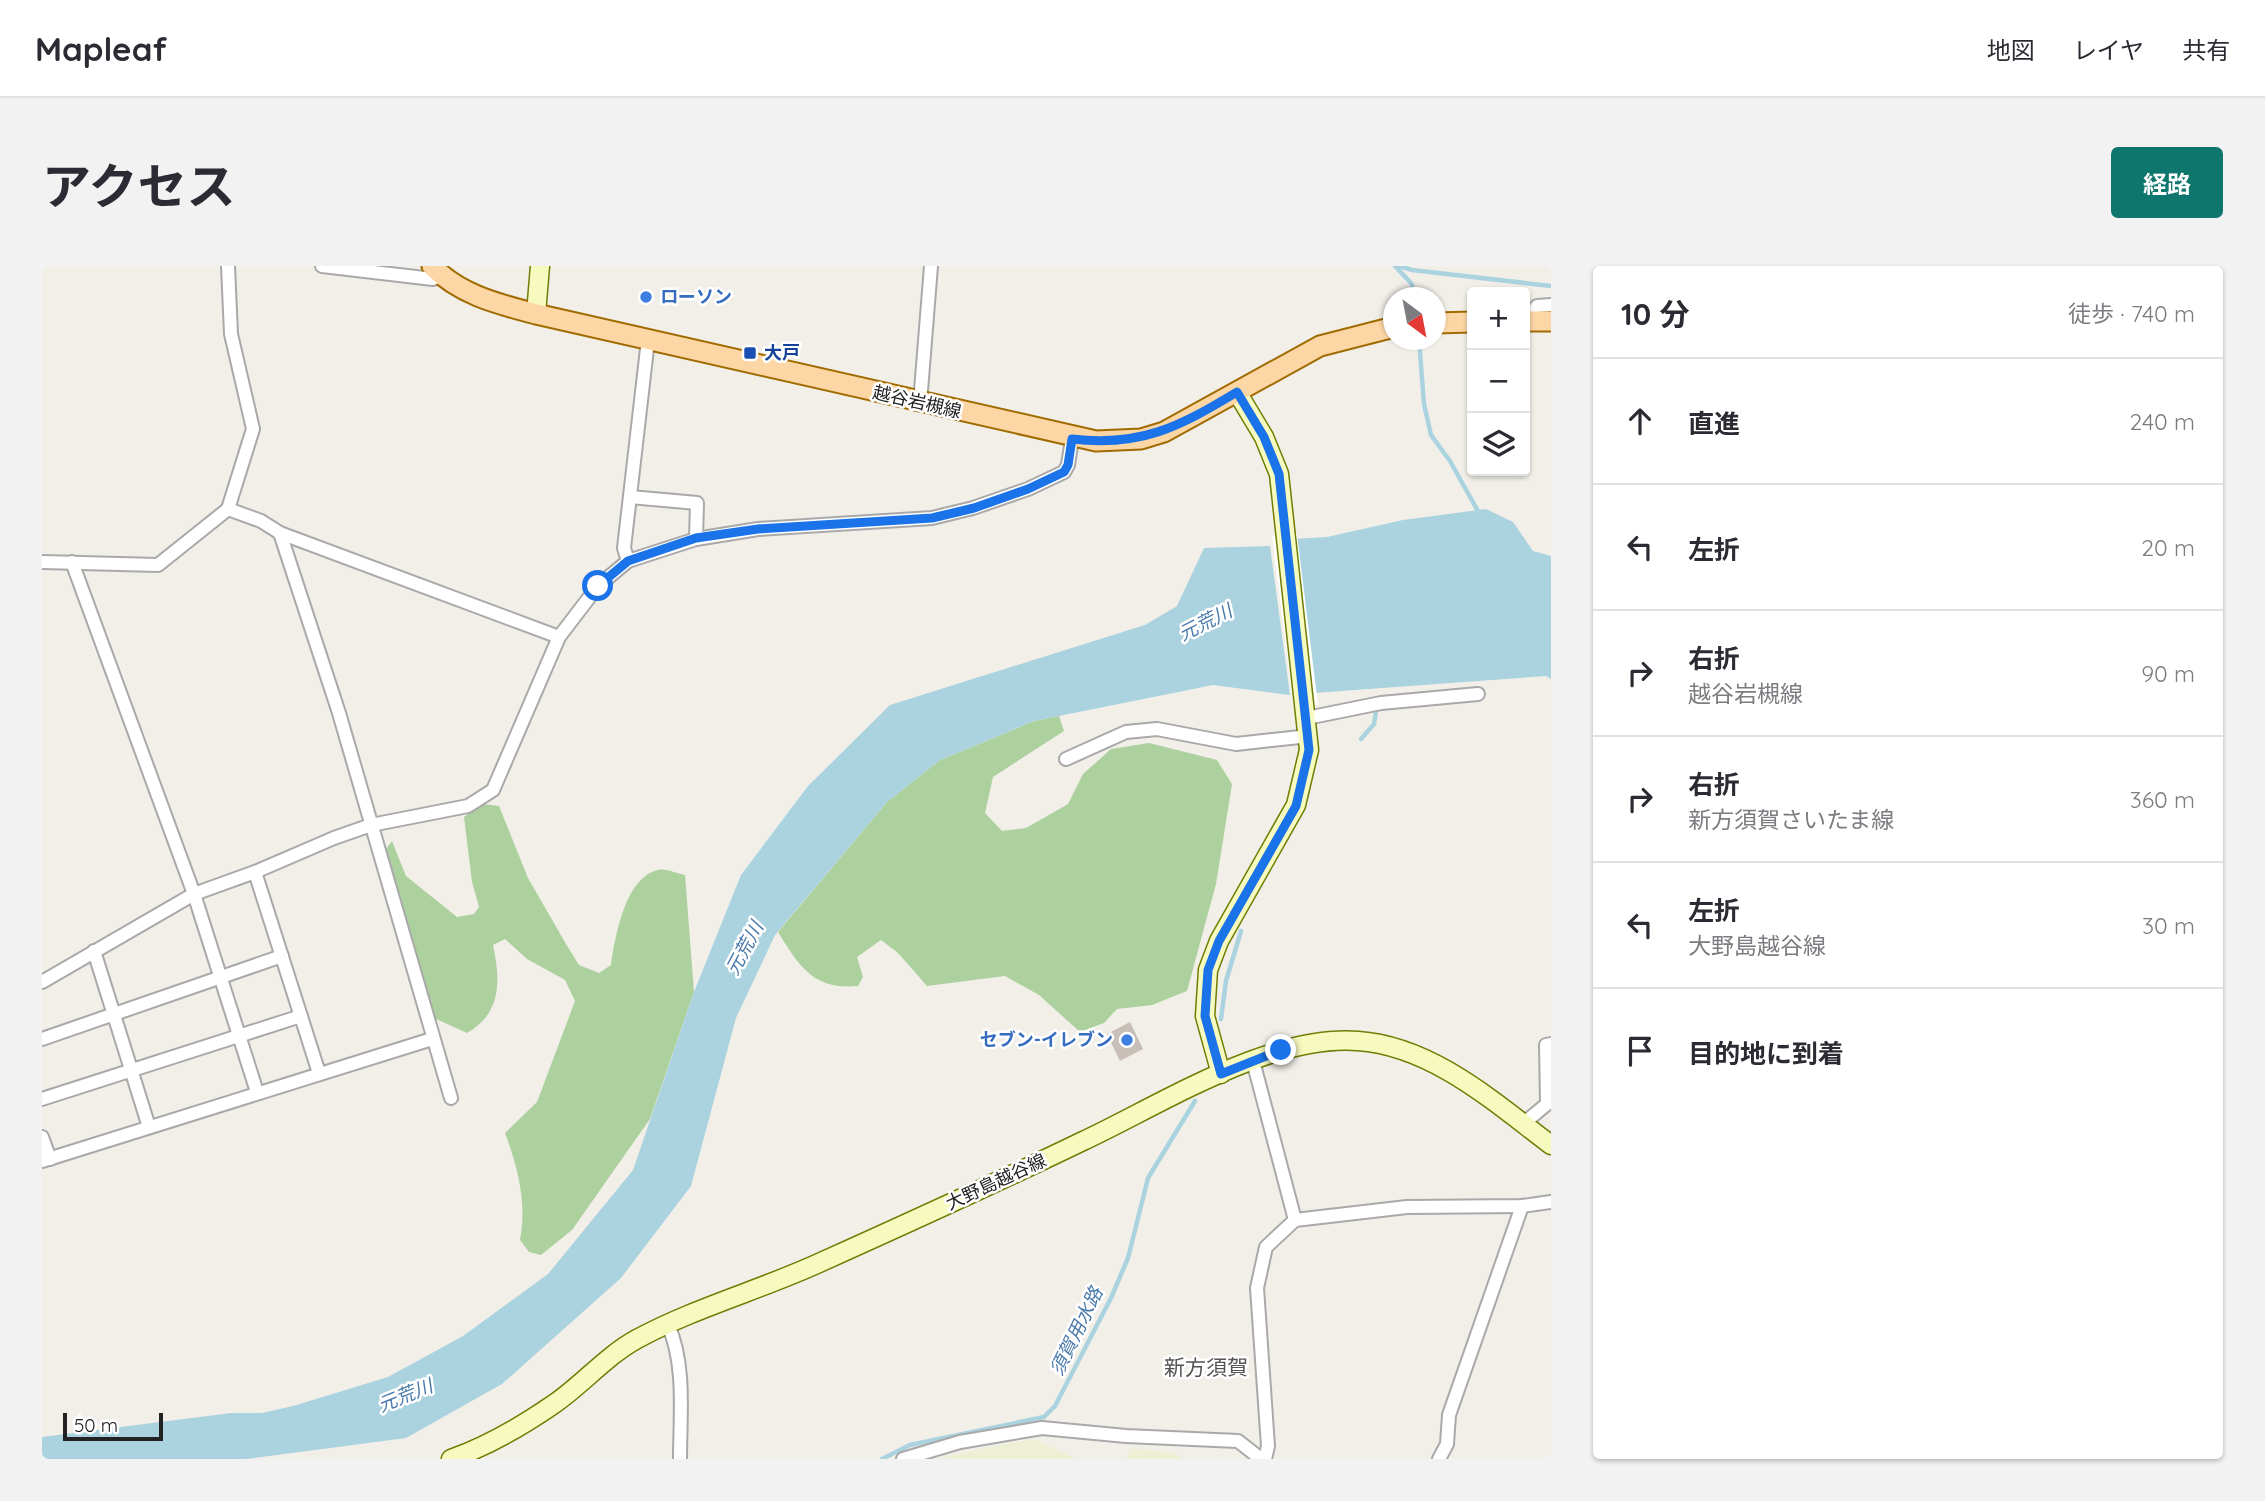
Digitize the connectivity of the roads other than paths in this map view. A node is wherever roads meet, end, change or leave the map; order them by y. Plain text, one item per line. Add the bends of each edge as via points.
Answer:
1 (228, 266) edge
2 (322, 266) edge
3 (540, 266) edge
4 (931, 266) edge
5 (437, 271) edge
6 (1551, 305) edge
7 (536, 314) junction
8 (1530, 315) edge
9 (1530, 320) edge
10 (1551, 321) edge
11 (1467, 322) edge
12 (1446, 323) edge
13 (1383, 330) edge
14 (648, 340) junction
15 (1237, 392) junction
16 (920, 403) junction
17 (1072, 439) junction
18 (630, 497) junction
19 (228, 509) junction
20 (280, 533) junction
21 (696, 538) junction
22 (628, 561) junction
23 (42, 562) edge
24 (72, 562) junction
25 (559, 637) junction
26 (1478, 694) dead end
27 (1307, 720) junction
28 (1066, 758) dead end
29 (371, 825) junction
30 (255, 872) junction
31 (194, 894) junction
32 (94, 951) junction
33 (282, 956) junction
34 (220, 977) junction
35 (42, 982) edge
36 (113, 1014) junction
37 (300, 1016) junction
38 (239, 1036) junction
39 (42, 1039) edge
40 (432, 1039) junction
41 (1551, 1044) edge
42 (1253, 1061) junction
43 (131, 1070) junction
44 (319, 1073) junction
45 (1221, 1074) junction
46 (257, 1092) junction
47 (451, 1098) dead end
48 (42, 1099) edge
49 (1523, 1124) junction
50 (149, 1127) junction
51 (42, 1137) edge
52 (1551, 1145) edge
53 (46, 1160) edge
54 (1551, 1202) edge
55 (1522, 1206) junction
56 (1295, 1220) junction
57 (668, 1325) junction
58 (451, 1459) edge
59 (680, 1459) edge
60 (903, 1459) edge
61 (1263, 1459) edge
62 (1439, 1459) edge

1 - 19 street via 231,334 253,429
2 - 5 street via 433,279
3 - 7 main road
4 - 16 street
5 - 7 main road, 越谷岩槻線 via 481,298
6 - 8 street via 1537,306
7 - 14 main road, 越谷岩槻線
9 - 10 main road
11 - 12 main road
13 - 15 main road, 越谷岩槻線 via 1320,346
14 - 16 main road, 越谷岩槻線
14 - 18 street
15 - 17 main road, 越谷岩槻線 via 1189,421 1141,439
15 - 27 main road via 1279,474
16 - 17 main road, 越谷岩槻線
17 - 21 street via 1064,472 963,510 932,518 758,529
18 - 21 street via 697,503
18 - 22 street via 624,548
19 - 20 street
19 - 24 street via 158,565
20 - 25 street
20 - 29 street
21 - 22 street
22 - 25 street via 598,586
23 - 24 street
24 - 31 street
25 - 29 street via 493,790 468,806
26 - 27 street via 1381,703
27 - 28 street via 1236,744 1157,729 1126,732
27 - 45 main road via 1307,768 1296,806 1219,941 1208,970 1205,1016
29 - 30 street
29 - 40 street
30 - 31 street
30 - 33 street
31 - 32 street
31 - 34 street
32 - 35 street
32 - 36 street
33 - 34 street
33 - 37 street
34 - 36 street
34 - 38 street
36 - 39 street
36 - 43 street
37 - 38 street
37 - 44 street
38 - 43 street
38 - 46 street
40 - 44 street
40 - 47 street
41 - 49 street via 1546,1045 1546,1104
42 - 45 main road, 大野島越谷線
42 - 49 main road, 大野島越谷線 via 1325,1040 1403,1047 1433,1062
42 - 56 street
43 - 48 street
43 - 50 street
44 - 46 street
45 - 57 main road, 大野島越谷線 via 811,1268
46 - 50 street
49 - 52 main road, 大野島越谷線
50 - 53 street
51 - 53 street
54 - 55 street
55 - 56 street via 1408,1207
55 - 62 street via 1449,1415 1447,1444
56 - 61 street via 1266,1247 1257,1288 1268,1446
57 - 58 main road, 大野島越谷線 via 636,1339 556,1403 503,1436
57 - 59 street via 677,1365
60 - 61 street via 960,1442 1042,1428 1238,1441

